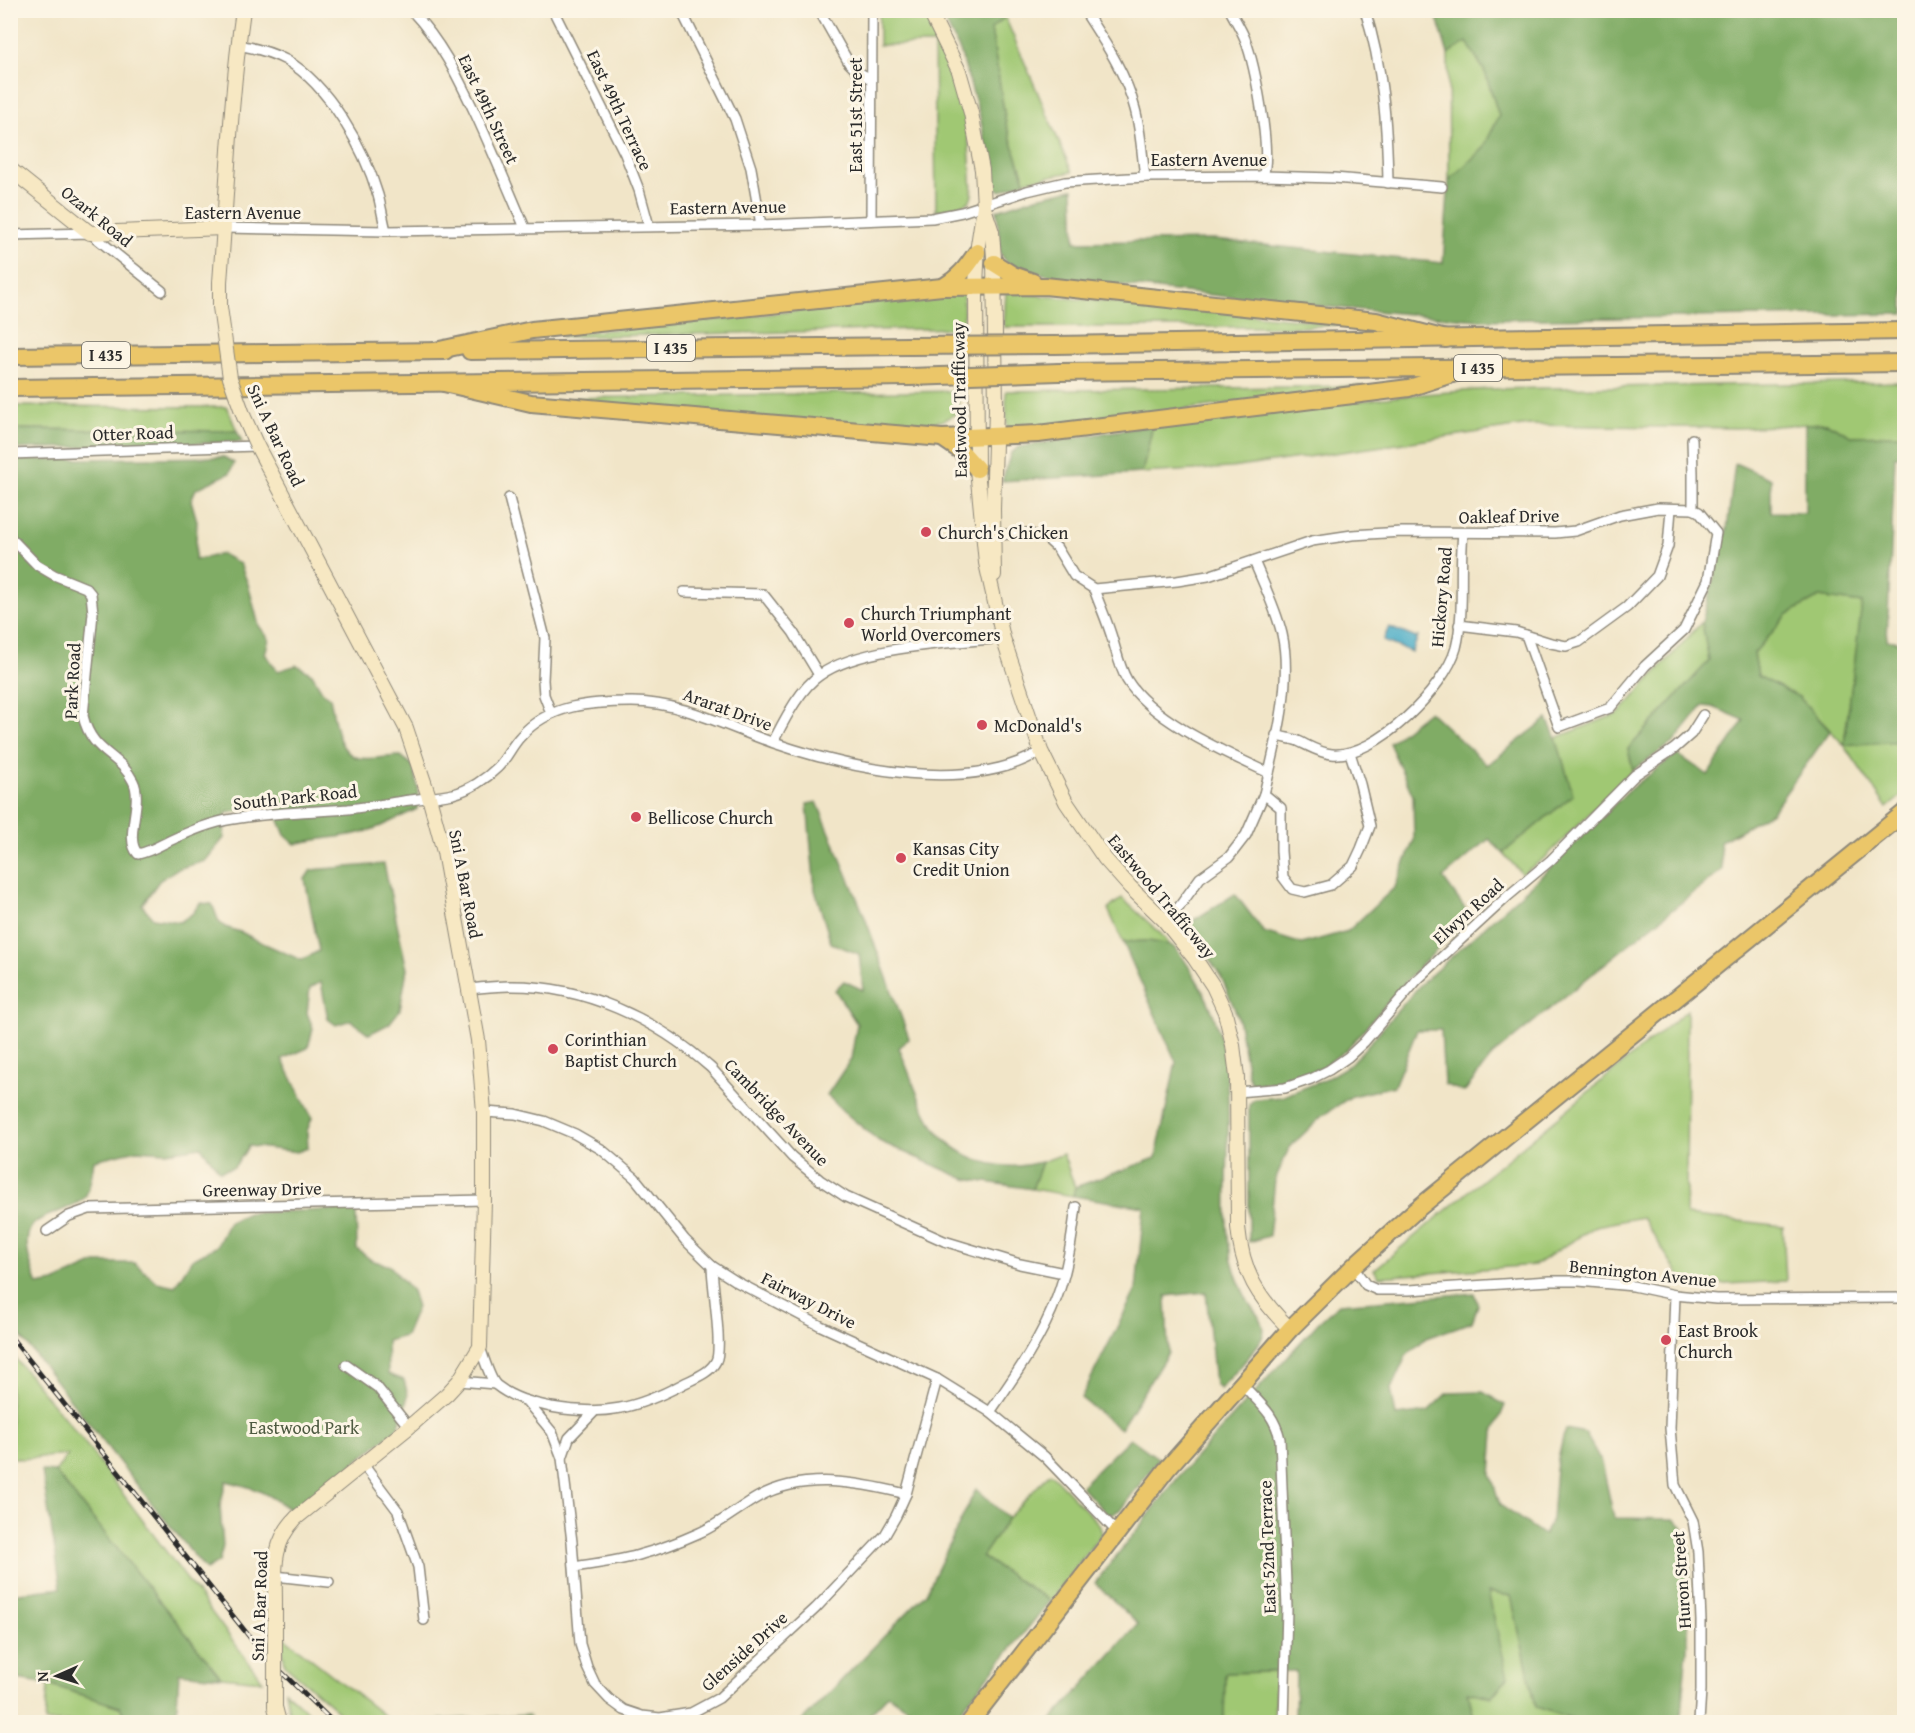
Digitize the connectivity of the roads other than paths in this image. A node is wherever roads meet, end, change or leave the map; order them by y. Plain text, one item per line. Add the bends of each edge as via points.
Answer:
1 (243, 10) edge
2 (411, 10) edge
3 (553, 10) edge
4 (681, 10) edge
5 (819, 10) edge
6 (872, 10) edge
7 (929, 10) edge
8 (1084, 10) edge
9 (1230, 10) edge
10 (1365, 10) edge
11 (238, 45) junction
12 (871, 79) junction
13 (10, 169) edge
14 (1263, 176) junction
15 (1145, 177) junction
16 (1388, 183) junction
17 (1442, 187) dead end
18 (984, 206) junction
19 (871, 220) junction
20 (761, 225) junction
21 (649, 226) junction
22 (224, 228) junction
23 (525, 228) junction
24 (386, 231) junction
25 (90, 233) junction
26 (10, 235) edge
27 (977, 252) junction
28 (994, 263) junction
29 (976, 286) junction
30 (1045, 286) junction
31 (942, 287) junction
32 (994, 287) junction
33 (162, 291) dead end
34 (1902, 331) edge
35 (1446, 339) junction
36 (435, 351) junction
37 (10, 356) edge
38 (1901, 363) edge
39 (1471, 368) junction
40 (444, 383) junction
41 (10, 388) edge
42 (975, 436) junction
43 (995, 436) junction
44 (942, 438) junction
45 (1692, 439) dead end
46 (258, 446) junction
47 (10, 454) edge
48 (977, 468) junction
49 (509, 498) dead end
50 (1671, 509) junction
51 (1692, 510) junction
52 (1463, 534) junction
53 (994, 535) junction
54 (10, 537) edge
55 (1254, 561) junction
56 (1094, 589) junction
57 (684, 592) dead end
58 (994, 592) junction
59 (1459, 625) junction
60 (1526, 635) junction
61 (1003, 638) junction
62 (819, 675) junction
63 (551, 713) junction
64 (1702, 715) dead end
65 (1276, 735) junction
66 (773, 742) junction
67 (1041, 751) junction
68 (1350, 753) junction
69 (1269, 772) junction
70 (1264, 794) junction
71 (429, 797) junction
72 (1905, 813) edge
73 (135, 851) joint
74 (1164, 920) junction
75 (467, 989) junction
76 (1237, 1092) junction
77 (484, 1112) junction
78 (484, 1200) junction
79 (1076, 1207) dead end
80 (46, 1231) dead end
81 (712, 1266) junction
82 (1353, 1267) junction
83 (1064, 1273) junction
84 (1675, 1295) junction
85 (1905, 1298) edge
86 (1290, 1329) junction
87 (480, 1347) junction
88 (346, 1365) dead end
89 (937, 1379) junction
90 (459, 1381) junction
91 (495, 1384) junction
92 (1242, 1384) junction
93 (528, 1403) junction
94 (594, 1412) junction
95 (990, 1412) junction
96 (409, 1427) junction
97 (562, 1458) junction
98 (362, 1463) junction
99 (906, 1494) junction
100 (1118, 1533) junction
101 (575, 1568) junction
102 (275, 1576) junction
103 (329, 1582) dead end
104 (424, 1620) dead end
105 (660, 1720) edge
106 (279, 1722) edge
107 (970, 1722) edge
108 (1284, 1722) edge
109 (1699, 1722) edge

1 - 11 street, Sni A Bar Road
2 - 23 street, East 49th Street via 443,49 456,73
3 - 21 street, East 49th Terrace via 625,154
4 - 20 street via 735,118 751,168
5 - 12 street via 849,63
6 - 12 street, East 51st Street
7 - 18 street, Eastwood Trafficway via 966,94 982,170
8 - 15 street via 1128,86 1136,110
9 - 14 street via 1245,39 1255,74 1266,162
10 - 16 street via 1381,75
11 - 22 street, Sni A Bar Road
11 - 24 street via 286,60 328,100 366,162
12 - 19 street, East 51st Street
13 - 25 street, Ozark Road
14 - 15 street, Eastern Avenue
14 - 16 street, Eastern Avenue
15 - 18 street, Eastern Avenue via 1065,182
16 - 17 street, Eastern Avenue
18 - 19 street, Eastern Avenue via 932,218
18 - 27 street, Eastwood Trafficway
18 - 28 street, Eastwood Trafficway via 992,232
19 - 20 street, Eastern Avenue
20 - 21 street, Eastern Avenue
21 - 23 street, Eastern Avenue
22 - 24 street, Eastern Avenue
22 - 25 street, Eastern Avenue
22 - 46 street, Sni A Bar Road, bridge via 220,307 230,378
23 - 24 street, Eastern Avenue
25 - 26 street, Eastern Avenue
25 - 33 street, Ozark Road
27 - 29 street, Eastwood Trafficway
27 - 31 highway via 963,273
28 - 30 highway via 1013,275
28 - 32 street, Eastwood Trafficway
29 - 31 highway
29 - 32 highway
29 - 42 street, Eastwood Trafficway
30 - 32 highway
30 - 35 highway via 1376,321
31 - 36 highway via 532,330
32 - 43 street, Eastwood Trafficway
34 - 35 highway, I 435
35 - 36 highway, I 435, bridge
36 - 37 highway, I 435
38 - 39 highway, I 435
39 - 40 highway, I 435, bridge
39 - 43 highway via 1409,388
40 - 41 highway, I 435
40 - 44 highway via 531,403
42 - 43 highway
42 - 44 highway
42 - 48 street, Eastwood Trafficway
43 - 53 street, Eastwood Trafficway
44 - 48 highway
45 - 51 street
46 - 47 street, Otter Road
46 - 71 street, Sni A Bar Road via 393,701
48 - 58 street, Eastwood Trafficway via 986,563
49 - 63 street via 545,638 544,695
50 - 51 street, Oakleaf Drive
50 - 52 street, Oakleaf Drive via 1620,515 1575,531
50 - 60 street via 1668,546 1657,576 1628,607 1579,642 1566,646
51 - 60 street via 1699,512 1716,533 1708,581 1684,630 1644,666 1610,708 1559,728
52 - 55 street, Oakleaf Drive via 1352,535 1312,541
52 - 59 street, Hickory Road
53 - 56 street via 1027,533 1046,538 1074,576
53 - 58 street, Eastwood Trafficway
54 - 73 street, Park Road via 37,565 91,594 93,613 83,716 92,739 134,782
55 - 56 street, Oakleaf Drive via 1201,578
55 - 65 street via 1276,614 1285,652 1284,691
56 - 69 street via 1116,655 1138,695 1180,728
57 - 62 street via 763,594 793,632
58 - 61 street, Eastwood Trafficway
59 - 60 street
59 - 68 street, Hickory Road via 1448,669 1423,702 1399,725
61 - 62 street via 873,654 839,664
61 - 67 street, Eastwood Trafficway
62 - 66 street via 793,707
63 - 66 street, Ararat Drive via 585,703 671,706
63 - 71 street, Ararat Drive via 521,735 498,767 476,784 454,794
64 - 76 street, Elwyn Road via 1691,734 1635,775 1551,860 1417,980 1348,1057 1285,1088
65 - 68 street via 1322,752
65 - 69 street
66 - 67 street, Ararat Drive via 857,766 950,774 1001,769
67 - 74 street, Eastwood Trafficway via 1066,802 1105,859
68 - 70 street via 1370,826 1353,866 1331,885 1305,892 1292,889 1284,877 1281,808
69 - 70 street
70 - 74 street via 1246,835 1229,857 1200,878
71 - 73 street, South Park Road via 228,819 143,853
71 - 75 street, Sni A Bar Road via 444,852
72 - 82 highway via 1416,1210
74 - 76 street, Eastwood Trafficway via 1213,986 1225,1012 1233,1045
75 - 77 street, Sni A Bar Road
75 - 83 street, Cambridge Avenue via 547,988 625,1011 696,1055 792,1157 846,1197 944,1241
76 - 86 street, Eastwood Trafficway via 1240,1250 1260,1294
77 - 78 street, Sni A Bar Road
77 - 81 street, Fairway Drive via 544,1121 601,1149 635,1178 685,1240
78 - 80 street, Greenway Drive via 89,1209
78 - 87 street, Sni A Bar Road
79 - 83 street
81 - 89 street, Fairway Drive via 821,1326
81 - 94 street via 719,1350 716,1362 708,1371 658,1397
82 - 84 street, Bennington Avenue via 1366,1285 1377,1290 1579,1281
82 - 86 highway
83 - 95 street via 1039,1335
84 - 85 street, Bennington Avenue via 1716,1299
84 - 109 street, Huron Street via 1670,1428 1675,1485 1693,1521 1698,1552
86 - 92 highway
87 - 90 street, Sni A Bar Road
87 - 91 street
88 - 96 street via 376,1387
89 - 95 street, Fairway Drive
89 - 99 street, Glenside Drive
90 - 91 street
90 - 96 street, Sni A Bar Road
91 - 93 street
92 - 100 highway via 1166,1470
92 - 108 street, East 52nd Terrace via 1272,1416 1280,1439 1287,1608
93 - 94 street
93 - 97 street, Glenside Drive via 552,1432
94 - 97 street via 569,1438
95 - 100 street, Fairway Drive via 1045,1457
96 - 98 street, Sni A Bar Road
97 - 101 street, Glenside Drive
98 - 102 street, Sni A Bar Road via 287,1527 276,1550
98 - 104 street via 398,1511 418,1566
99 - 101 street via 841,1482 786,1486 758,1497 700,1533 642,1554
99 - 105 street, Glenside Drive via 885,1535 816,1608 719,1698 691,1713
100 - 107 highway
101 - 105 street, Glenside Drive via 580,1644 595,1684 624,1710
102 - 103 street
102 - 106 street, Sni A Bar Road, bridge via 275,1707

